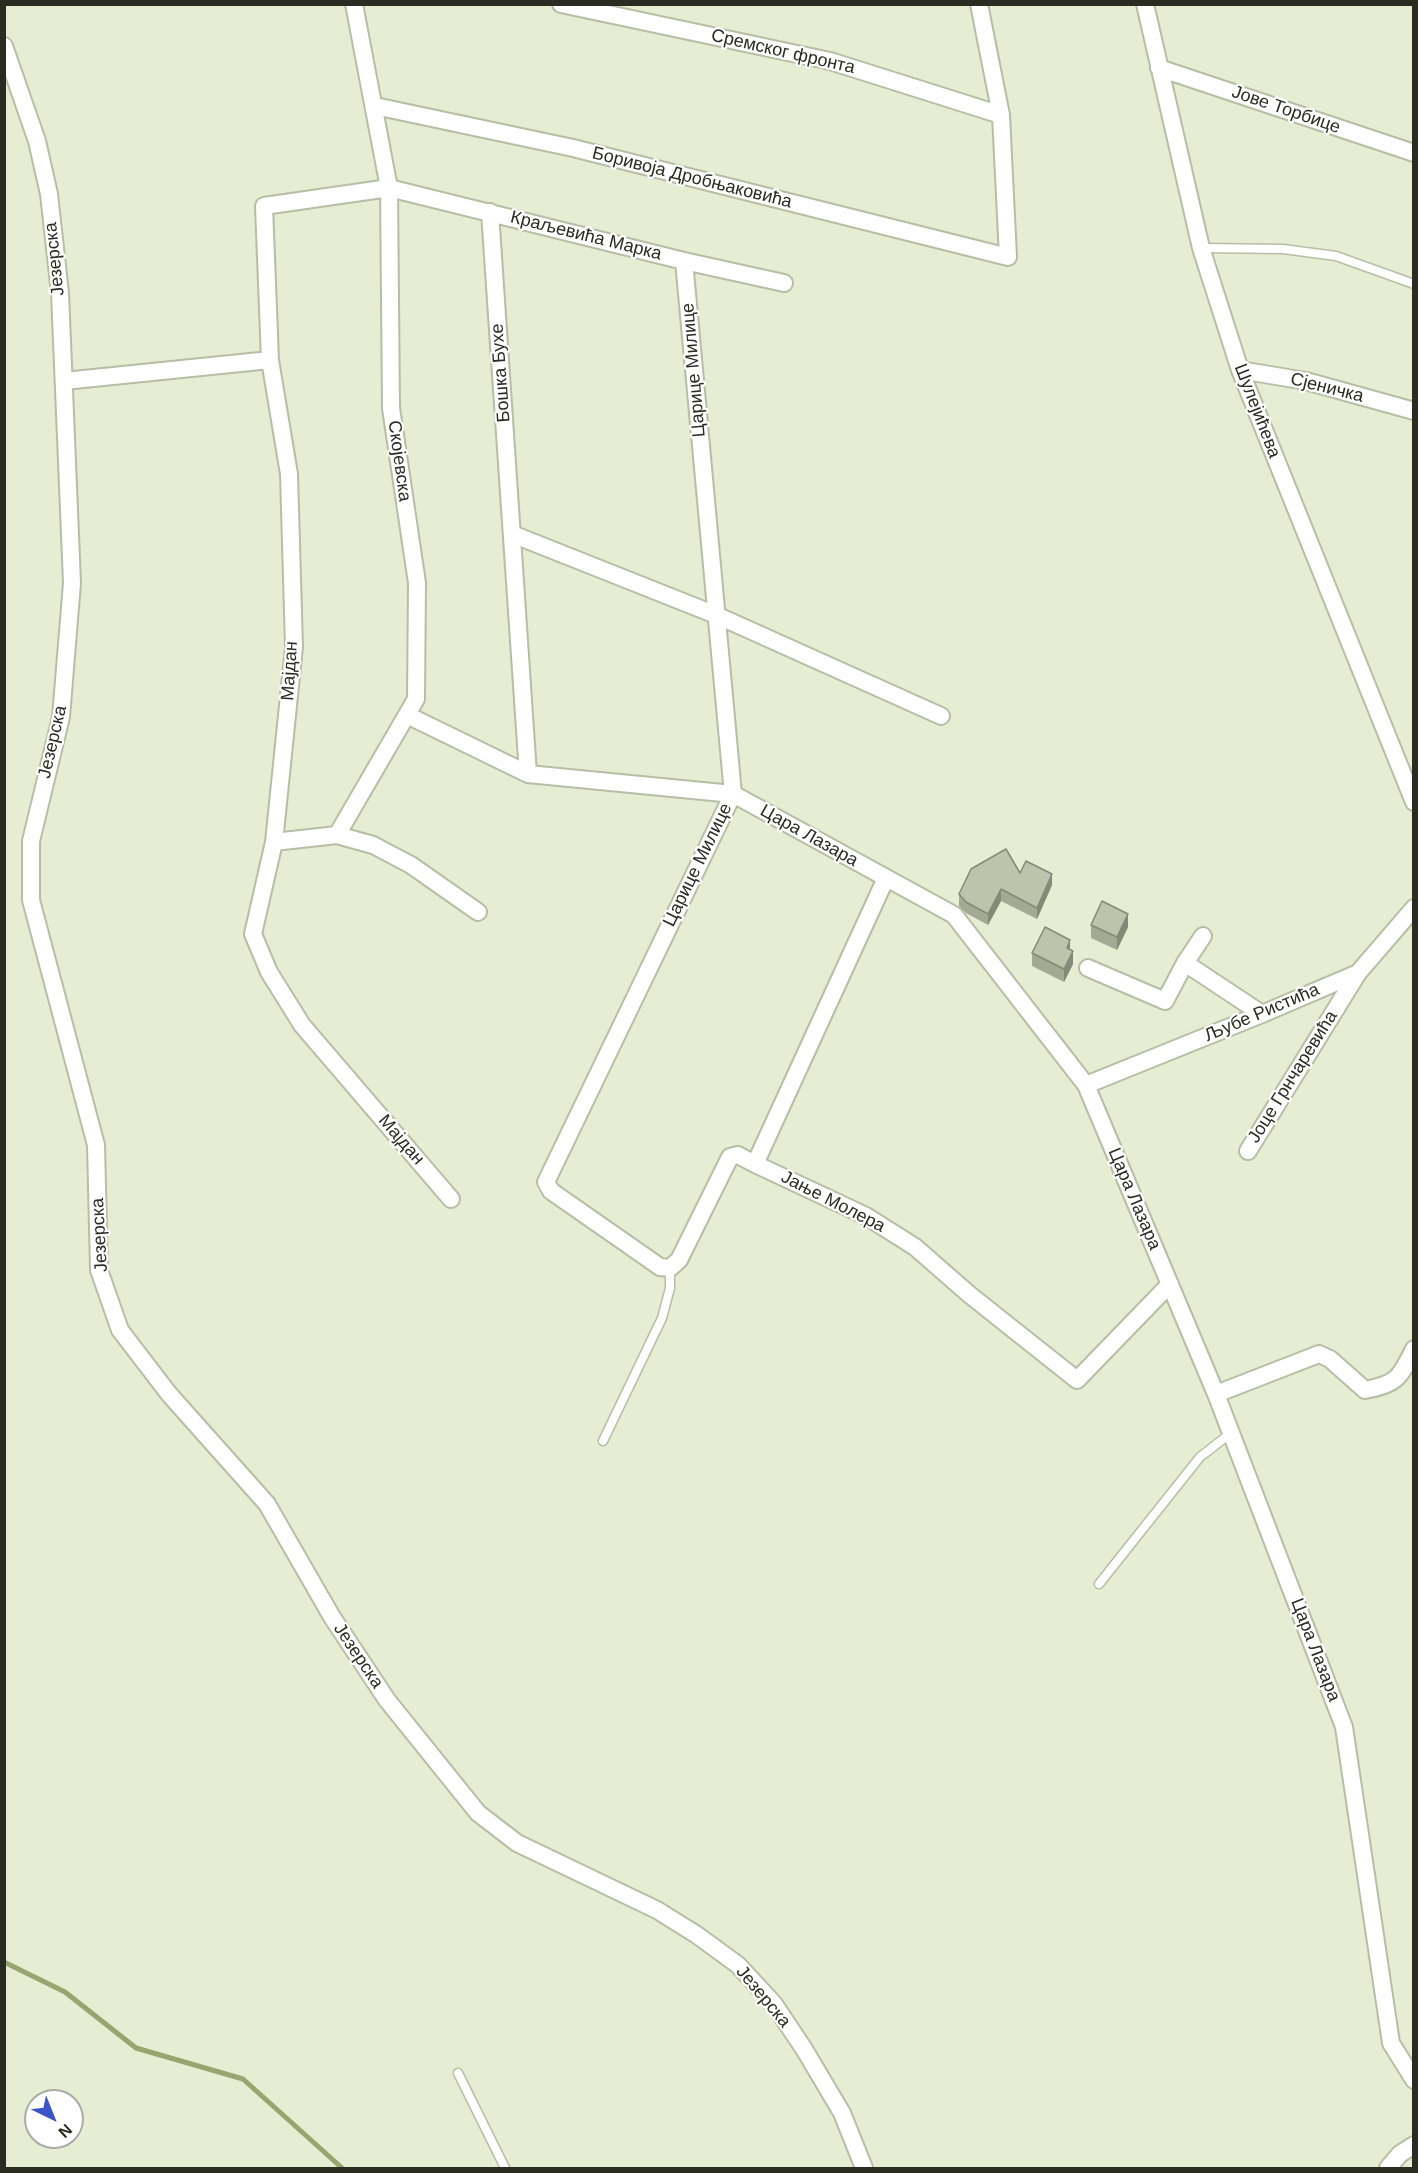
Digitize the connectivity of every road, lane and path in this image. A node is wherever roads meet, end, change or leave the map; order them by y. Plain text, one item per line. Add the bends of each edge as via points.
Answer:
1 (354, 4) edge
2 (561, 4) edge
3 (979, 4) edge
4 (1145, 4) edge
5 (5, 49) edge
6 (1160, 68) junction
7 (375, 106) junction
8 (1000, 115) junction
9 (1413, 153) edge
10 (389, 188) junction
11 (490, 212) junction
12 (1201, 248) junction
13 (684, 261) junction
14 (784, 283) dead end
15 (1413, 284) edge
16 (270, 360) junction
17 (1240, 370) junction
18 (64, 381) junction
19 (1413, 411) edge
20 (512, 534) junction
21 (716, 615) junction
22 (407, 715) junction
23 (940, 716) dead end
24 (528, 774) junction
25 (732, 794) junction
26 (1413, 802) edge
27 (337, 835) junction
28 (274, 842) junction
29 (886, 878) junction
30 (1413, 908) edge
31 (478, 912) dead end
32 (1203, 936) dead end
33 (1185, 963) junction
34 (1088, 968) dead end
35 (1358, 973) junction
36 (1262, 1014) junction
37 (1086, 1085) junction
38 (1248, 1151) dead end
39 (755, 1164) junction
40 (449, 1197) dead end
41 (670, 1268) junction
42 (1170, 1284) junction
43 (1413, 1349) edge
44 (1216, 1394) junction
45 (1231, 1433) junction
46 (603, 1441) dead end
47 (1099, 1584) dead end
48 (458, 2073) dead end
49 (1413, 2080) edge
50 (1413, 2145) edge
51 (505, 2169) edge
52 (864, 2169) edge
53 (1388, 2169) edge

1 - 7 street, Скојевска
2 - 8 street, Сремског фронта via 830,61
3 - 8 street
4 - 6 street, Шулејићева
5 - 18 street, Језерска via 37,141 49,194 60,293
6 - 9 street, Јове Торбице
6 - 12 street, Шулејићева
7 - 8 street, Боривоја Дробњаковића via 573,148 1008,257
7 - 10 street, Скојевска
10 - 11 street, Краљевића Марка
10 - 16 street, Мајдан via 264,206
10 - 22 street, Скојевска via 391,408 417,583 416,699
11 - 13 street, Краљевића Марка
11 - 20 street, Бошка Бухе
12 - 15 lane via 1282,249 1336,256
12 - 17 street, Шулејићева
13 - 14 street, Краљевића Марка
13 - 21 street, Царице Милице
16 - 18 street
16 - 28 street, Мајдан via 289,474 294,647
17 - 19 street, Сјеничка via 1306,381
17 - 26 street, Шулејићева
18 - 52 street, Језерска via 72,583 61,717 31,841 32,900 96,1146 99,1270 120,1330 169,1394 267,1504 332,1617 387,1700 478,1812 517,1843 657,1910 738,1965 774,2004 804,2049 842,2113
20 - 21 street
20 - 24 street, Бошка Бухе
21 - 23 street
21 - 25 street, Царице Милице
22 - 24 street, Цара Лазара
22 - 27 street, Скојевска
24 - 25 street, Цара Лазара
25 - 29 street, Цара Лазара
25 - 41 street, Царице Милице via 546,1182 551,1191 660,1267
27 - 28 street
27 - 31 street via 373,845 411,865
28 - 40 street, Мајдан via 254,934 269,972 302,1025
29 - 37 street, Цара Лазара via 954,915
29 - 39 street
30 - 35 street, Љубе Ристића
32 - 33 street
33 - 34 street via 1165,1001
33 - 36 street
35 - 36 street, Љубе Ристића
35 - 38 street, Јоце Грнчаревића
36 - 37 street, Љубе Ристића
37 - 42 street, Цара Лазара
39 - 41 street via 738,1155 730,1157 679,1260
39 - 42 street, Јање Молера via 866,1216 915,1247 1077,1380
41 - 46 lane via 670,1288 662,1318
42 - 44 street, Цара Лазара
43 - 44 street via 1400,1376 1384,1386 1365,1390 1319,1354
44 - 45 street, Цара Лазара
45 - 47 lane via 1200,1457
45 - 49 street, Цара Лазара via 1344,1727 1391,2043
48 - 51 lane
50 - 53 street

